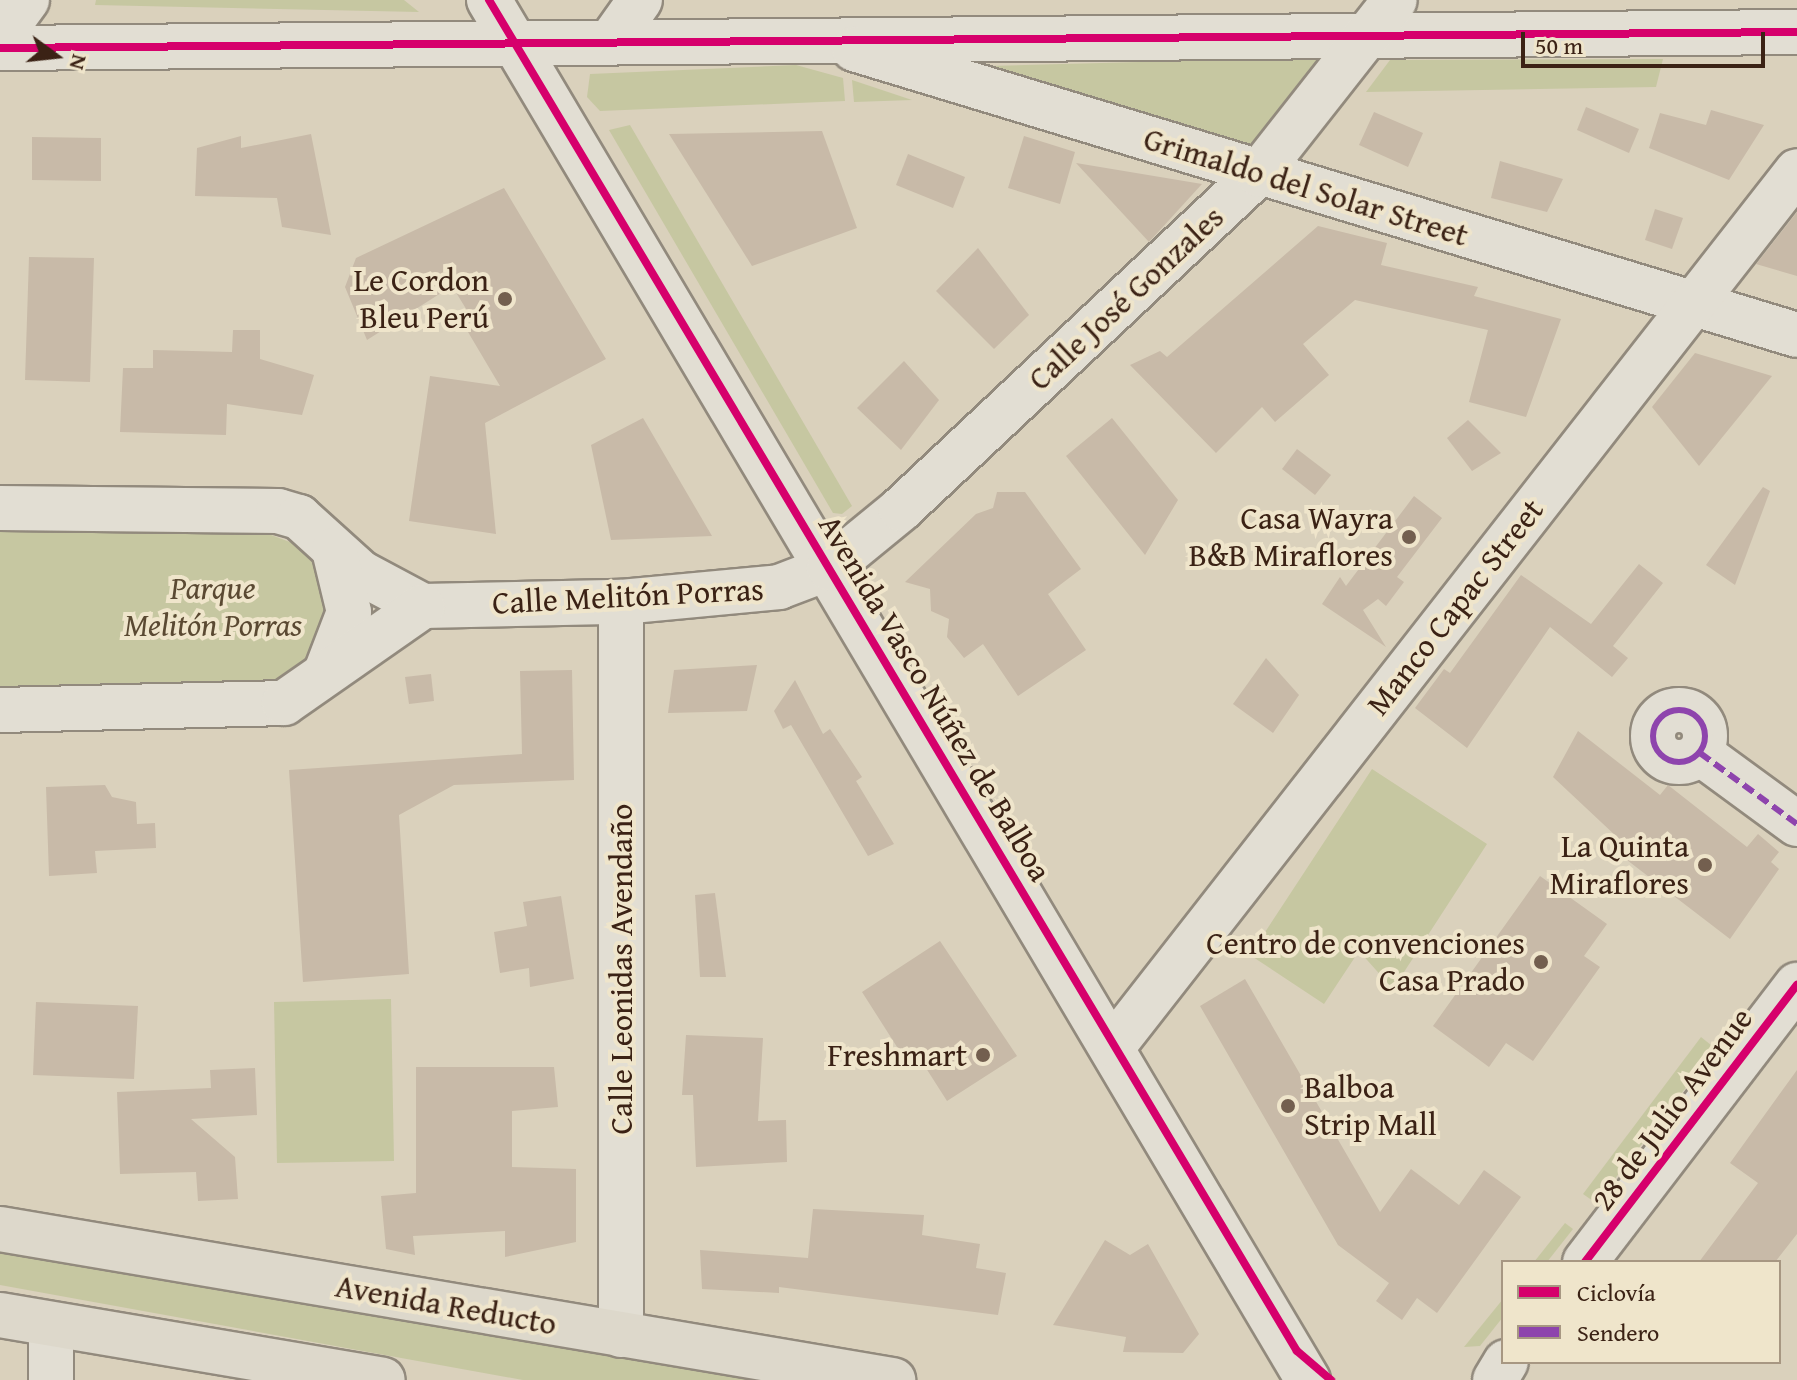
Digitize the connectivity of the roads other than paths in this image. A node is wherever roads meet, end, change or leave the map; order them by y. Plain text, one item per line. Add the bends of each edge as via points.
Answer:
1 (27, 0) edge
2 (489, 0) edge
3 (640, 0) edge
4 (1481, 16) edge
5 (1382, 17) edge
6 (1797, 32) edge
7 (0, 37) edge
8 (816, 37) junction
9 (611, 41) junction
10 (515, 43) junction
11 (0, 48) edge
12 (1797, 171) edge
13 (1258, 174) junction
14 (1691, 303) junction
15 (1797, 335) edge
16 (0, 508) edge
17 (334, 550) junction
18 (829, 568) junction
19 (621, 602) junction
20 (423, 606) junction
21 (325, 675) junction
22 (0, 710) edge
23 (1700, 753) dead end
24 (1797, 824) edge
25 (1797, 985) edge
26 (1114, 1045) junction
27 (0, 1229) edge
28 (1587, 1260) edge
29 (0, 1315) edge
30 (51, 1326) junction
31 (621, 1335) junction
32 (1302, 1366) edge
33 (51, 1380) edge
34 (383, 1380) edge
35 (893, 1380) edge
36 (1331, 1380) edge

1 - 7 street
2 - 10 street, Avenida Vasco Núñez de Balboa
3 - 9 street
4 - 5 street
4 - 6 street
5 - 8 street
5 - 13 street, Calle José Gonzales
8 - 9 street
8 - 13 street, Grimaldo del Solar Street
9 - 10 street
10 - 11 street
10 - 18 street, Avenida Vasco Núñez de Balboa
12 - 14 street, Manco Capac Street
13 - 14 street, Grimaldo del Solar Street
13 - 18 street, Calle José Gonzales
14 - 15 street, Grimaldo del Solar Street
14 - 26 street, Manco Capac Street
16 - 17 street via 278,511 299,517
17 - 20 street
17 - 21 street via 349,612
18 - 19 street, Calle Melitón Porras via 779,587
18 - 26 street, Avenida Vasco Núñez de Balboa
19 - 20 street, Calle Melitón Porras
19 - 31 street, Calle Leonidas Avendaño
20 - 21 street
21 - 22 street via 284,703 261,706
23 - 24 street
25 - 28 street, 28 de Julio Avenue
26 - 32 street, Avenida Vasco Núñez de Balboa
27 - 31 main road, Avenida Reducto
29 - 30 main road
30 - 33 street
30 - 34 main road
31 - 35 main road, Avenida Reducto
32 - 36 street, Avenida Vasco Núñez de Balboa

